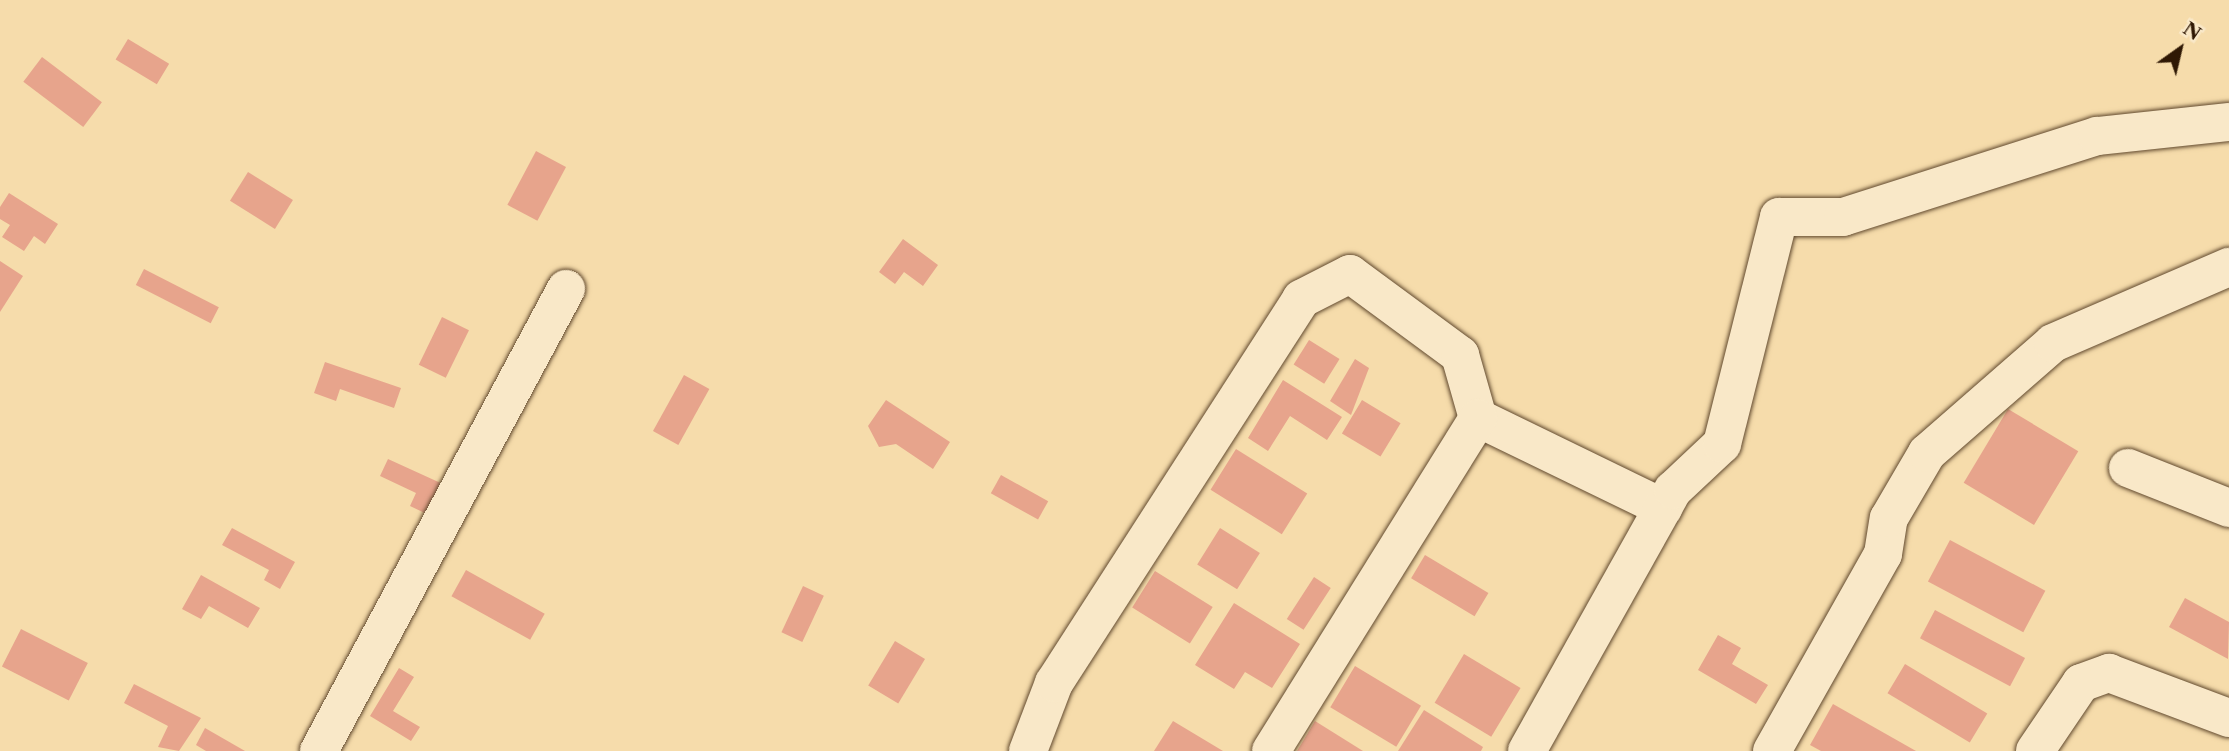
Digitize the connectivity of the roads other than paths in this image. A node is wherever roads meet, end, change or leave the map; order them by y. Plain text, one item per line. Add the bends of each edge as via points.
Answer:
1 (2229, 122) edge
2 (2229, 267) edge
3 (566, 289) dead end
4 (1478, 418) junction
5 (2128, 468) dead end
6 (1663, 508) junction
7 (2229, 508) edge
8 (2229, 718) edge
9 (325, 749) edge
10 (1028, 751) edge
11 (1271, 751) edge
12 (1527, 751) edge
13 (1772, 751) edge
14 (2035, 751) edge

1 - 6 street via 2097,136 1843,217 1779,216 1722,444 1672,490
2 - 13 street via 2053,343 1927,453 1889,518 1883,554
3 - 9 street
4 - 6 street
4 - 10 street via 1460,355 1350,274 1301,299 1055,683
4 - 11 street
5 - 7 street
6 - 12 street
8 - 14 street via 2109,673 2081,683

